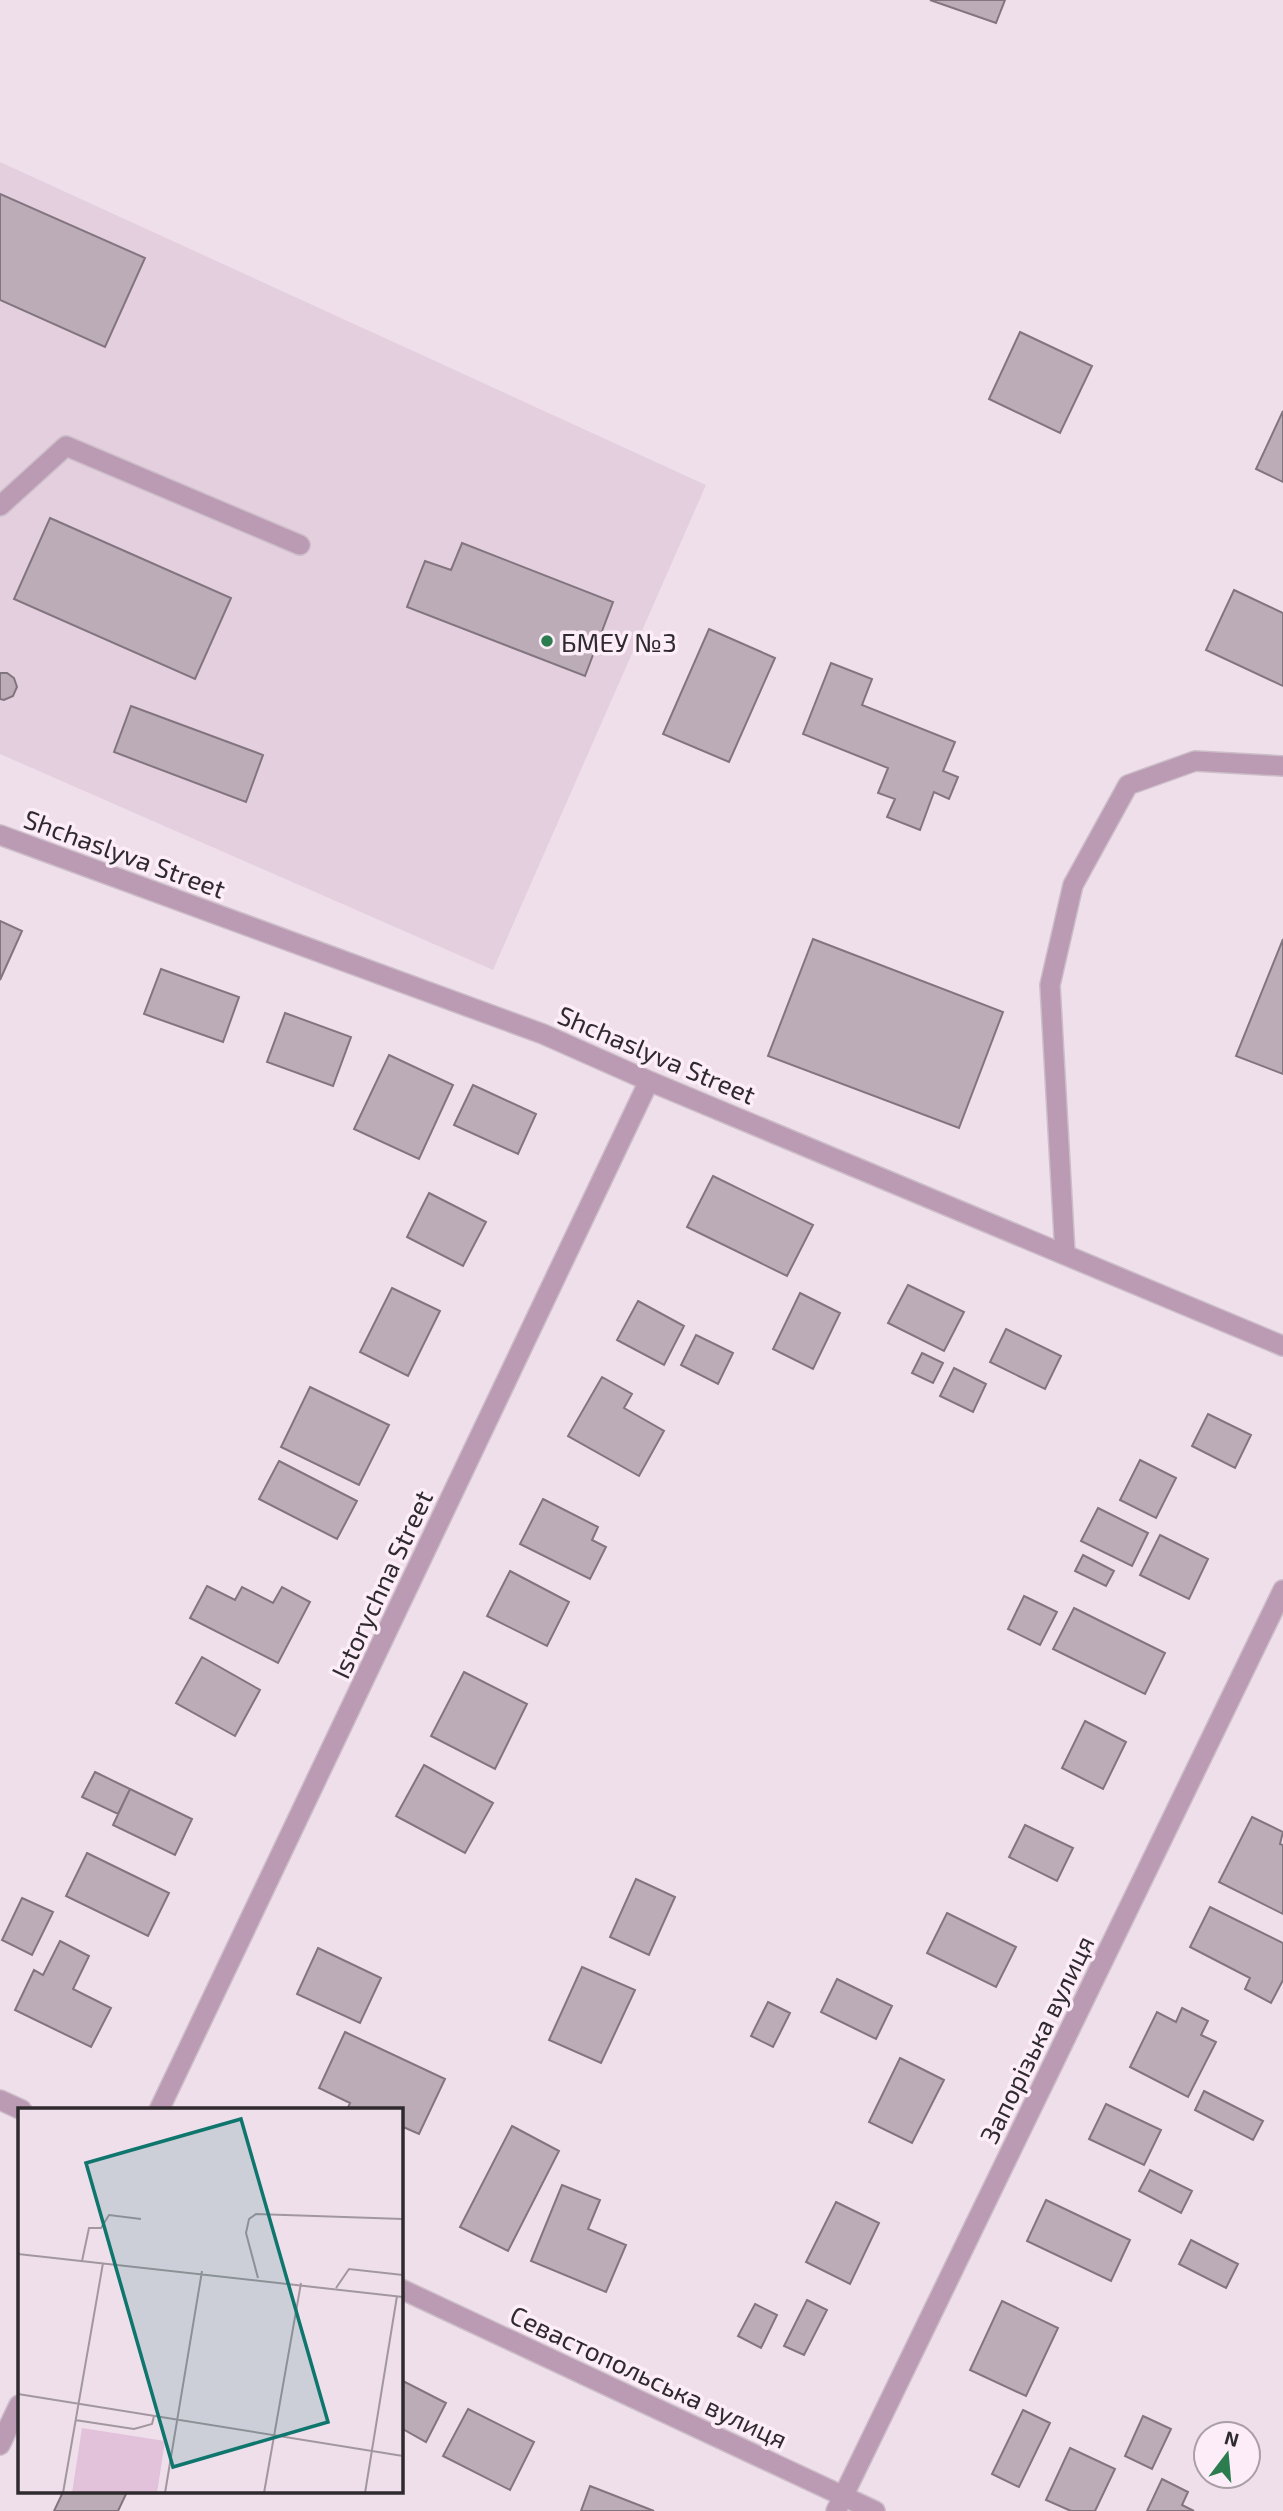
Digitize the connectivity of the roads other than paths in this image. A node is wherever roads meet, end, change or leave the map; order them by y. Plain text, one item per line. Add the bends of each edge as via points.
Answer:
1 (0, 506) edge
2 (300, 545) dead end
3 (1283, 766) edge
4 (0, 835) edge
5 (649, 1081) junction
6 (1065, 1254) junction
7 (1283, 1346) edge
8 (1283, 1590) edge
9 (0, 2100) edge
10 (18, 2108) edge
11 (160, 2108) edge
12 (402, 2288) edge
13 (18, 2406) edge
14 (0, 2445) edge
15 (839, 2504) edge
16 (875, 2511) edge

1 - 2 street via 66,446
3 - 6 street via 1195,761 1128,785 1073,884 1049,985
4 - 5 street, Shchaslyva Street via 543,1034
5 - 6 street, Shchaslyva Street
5 - 11 street, Istorychna Street
6 - 7 street, Shchaslyva Street
8 - 15 street, Запорізька вулиця
9 - 10 street
12 - 15 street, Севастопольська вулиця
13 - 14 street
15 - 16 street, Севастопольська вулиця

